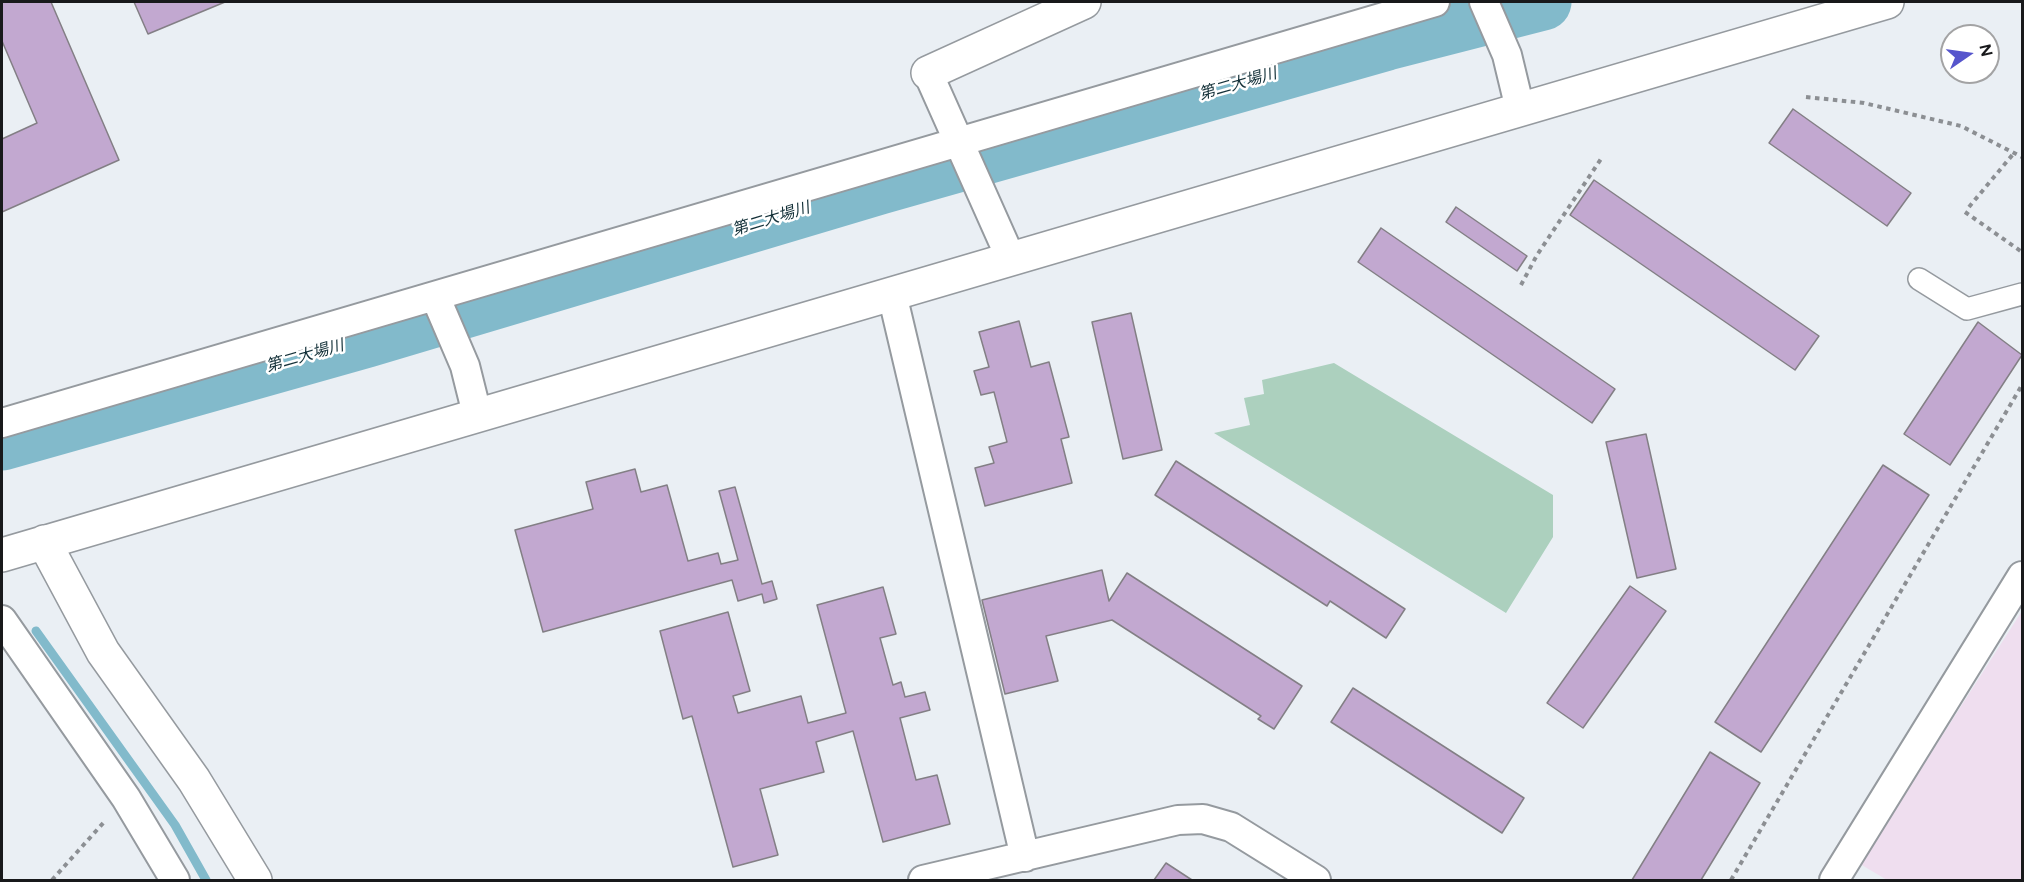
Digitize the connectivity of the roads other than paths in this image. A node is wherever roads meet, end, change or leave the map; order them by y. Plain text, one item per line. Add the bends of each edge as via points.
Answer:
1 (1084, 2) edge
2 (1436, 2) edge
3 (1484, 2) edge
4 (1887, 2) edge
5 (928, 73) joint
6 (1520, 109) junction
7 (962, 146) junction
8 (1011, 259) junction
9 (1919, 279) dead end
10 (892, 294) junction
11 (2022, 294) edge
12 (435, 296) junction
13 (477, 414) junction
14 (2, 423) edge
15 (44, 542) junction
16 (2, 555) edge
17 (2022, 576) edge
18 (2, 620) edge
19 (1024, 857) junction
20 (175, 880) edge
21 (255, 880) edge
22 (923, 880) edge
23 (1316, 880) edge
24 (1834, 880) edge

1 - 5 street
2 - 7 street
3 - 6 street via 1507,55
4 - 6 street
5 - 7 street
6 - 8 street
7 - 8 street
7 - 12 street
8 - 10 street
9 - 11 street via 1967,309
10 - 13 street
10 - 19 street
12 - 13 street via 465,366
12 - 14 street
13 - 15 street
15 - 16 street
15 - 21 street via 103,652 194,780
17 - 24 street
18 - 20 street via 126,798
19 - 22 street
19 - 23 street via 1178,820 1203,819 1231,827

